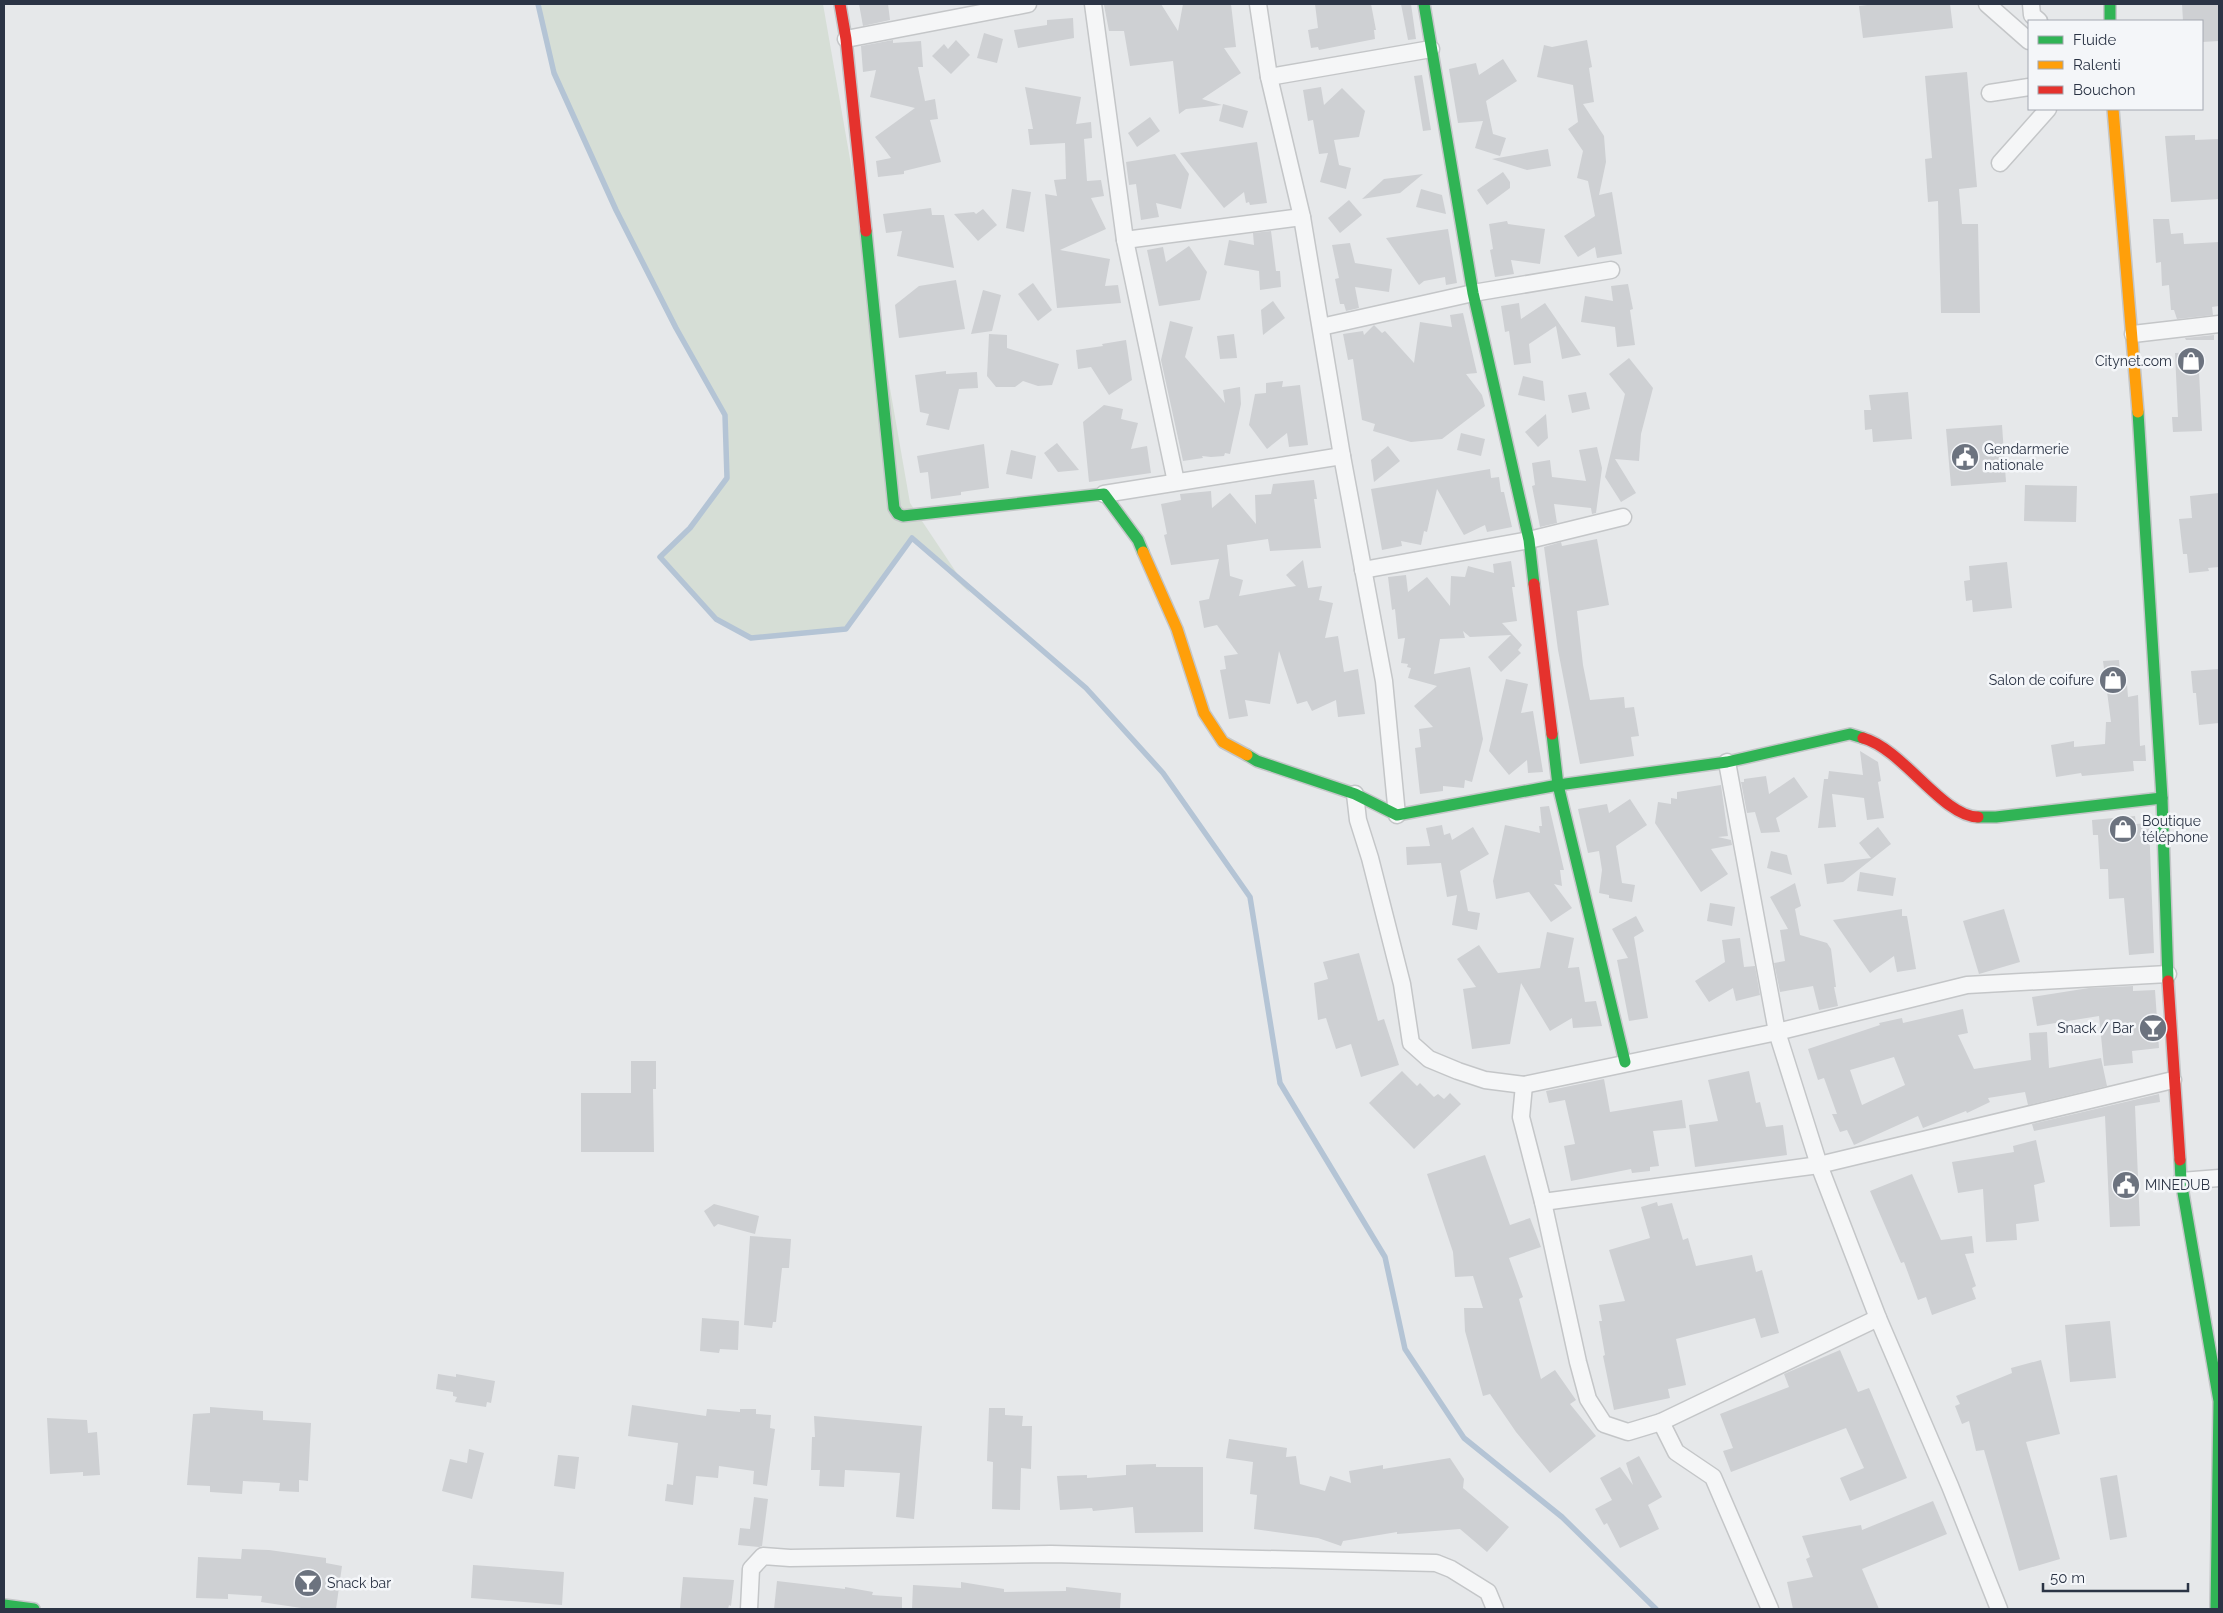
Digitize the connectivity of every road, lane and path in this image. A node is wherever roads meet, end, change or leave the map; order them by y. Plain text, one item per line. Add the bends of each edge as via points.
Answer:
1 (840, 4) edge
2 (1028, 4) edge
3 (1093, 4) edge
4 (1258, 4) edge
5 (1424, 4) edge
6 (1987, 4) edge
7 (2031, 4) edge
8 (2110, 4) edge
9 (2037, 20) edge
10 (2110, 20) edge
11 (846, 39) junction
12 (2028, 41) edge
13 (1431, 49) junction
14 (1269, 77) junction
15 (2028, 87) edge
16 (1990, 93) dead end
17 (2047, 110) edge
18 (2111, 110) edge
19 (2000, 163) dead end
20 (1302, 217) junction
21 (1125, 240) junction
22 (1611, 270) dead end
23 (1473, 293) junction
24 (2219, 324) edge
25 (1320, 327) junction
26 (2133, 334) junction
27 (1342, 456) junction
28 (1176, 482) junction
29 (1104, 494) junction
30 (1623, 517) dead end
31 (1529, 540) junction
32 (1363, 570) junction
33 (1727, 762) junction
34 (1558, 785) junction
35 (1355, 794) junction
36 (2162, 798) junction
37 (1397, 815) junction
38 (2168, 974) junction
39 (1777, 1032) junction
40 (1625, 1062) junction
41 (2173, 1080) junction
42 (1524, 1085) junction
43 (1819, 1165) junction
44 (2219, 1178) edge
45 (2181, 1180) junction
46 (1543, 1202) junction
47 (1878, 1318) junction
48 (2219, 1401) edge
49 (1661, 1422) junction
50 (4, 1605) edge
51 (34, 1609) edge
52 (749, 1609) edge
53 (1494, 1609) edge
54 (1770, 1609) edge
55 (1999, 1609) edge
56 (2216, 1609) edge

1 - 11 main road
2 - 11 street
3 - 21 street
4 - 14 street
5 - 13 main road
6 - 12 street
7 - 9 street via 2032,15
8 - 10 main road
11 - 29 main road via 894,508 903,516
13 - 14 street
13 - 23 main road
14 - 20 street
15 - 16 street
17 - 19 street
18 - 26 main road
20 - 21 street
20 - 25 street
21 - 28 street
22 - 23 street
23 - 25 street
23 - 31 main road
24 - 26 street
25 - 27 street
26 - 36 main road
27 - 28 street
27 - 32 street
28 - 29 street
29 - 35 main road via 1138,540 1177,629 1204,713 1223,742 1257,761
30 - 31 street
31 - 32 street
31 - 34 main road
32 - 37 street via 1384,681
33 - 34 main road
33 - 36 main road via 1850,734 1868,739 1900,759 1954,809 1973,817
33 - 39 street
34 - 37 main road
34 - 40 main road
35 - 37 main road
35 - 42 street via 1358,820 1402,984 1411,1042 1429,1059 1458,1071 1485,1080
36 - 38 main road
38 - 39 street via 1967,985
38 - 41 main road
39 - 40 street
39 - 43 street
40 - 42 street
41 - 43 street
41 - 45 main road
42 - 46 street via 1521,1117
43 - 46 street
43 - 47 street
44 - 45 street
45 - 48 main road
46 - 49 street via 1588,1399 1604,1424 1628,1432
47 - 49 street
47 - 55 street
48 - 56 main road
49 - 54 street via 1676,1452 1713,1477
50 - 51 main road
52 - 53 street via 752,1569 763,1556 1051,1554 1436,1563 1488,1592

